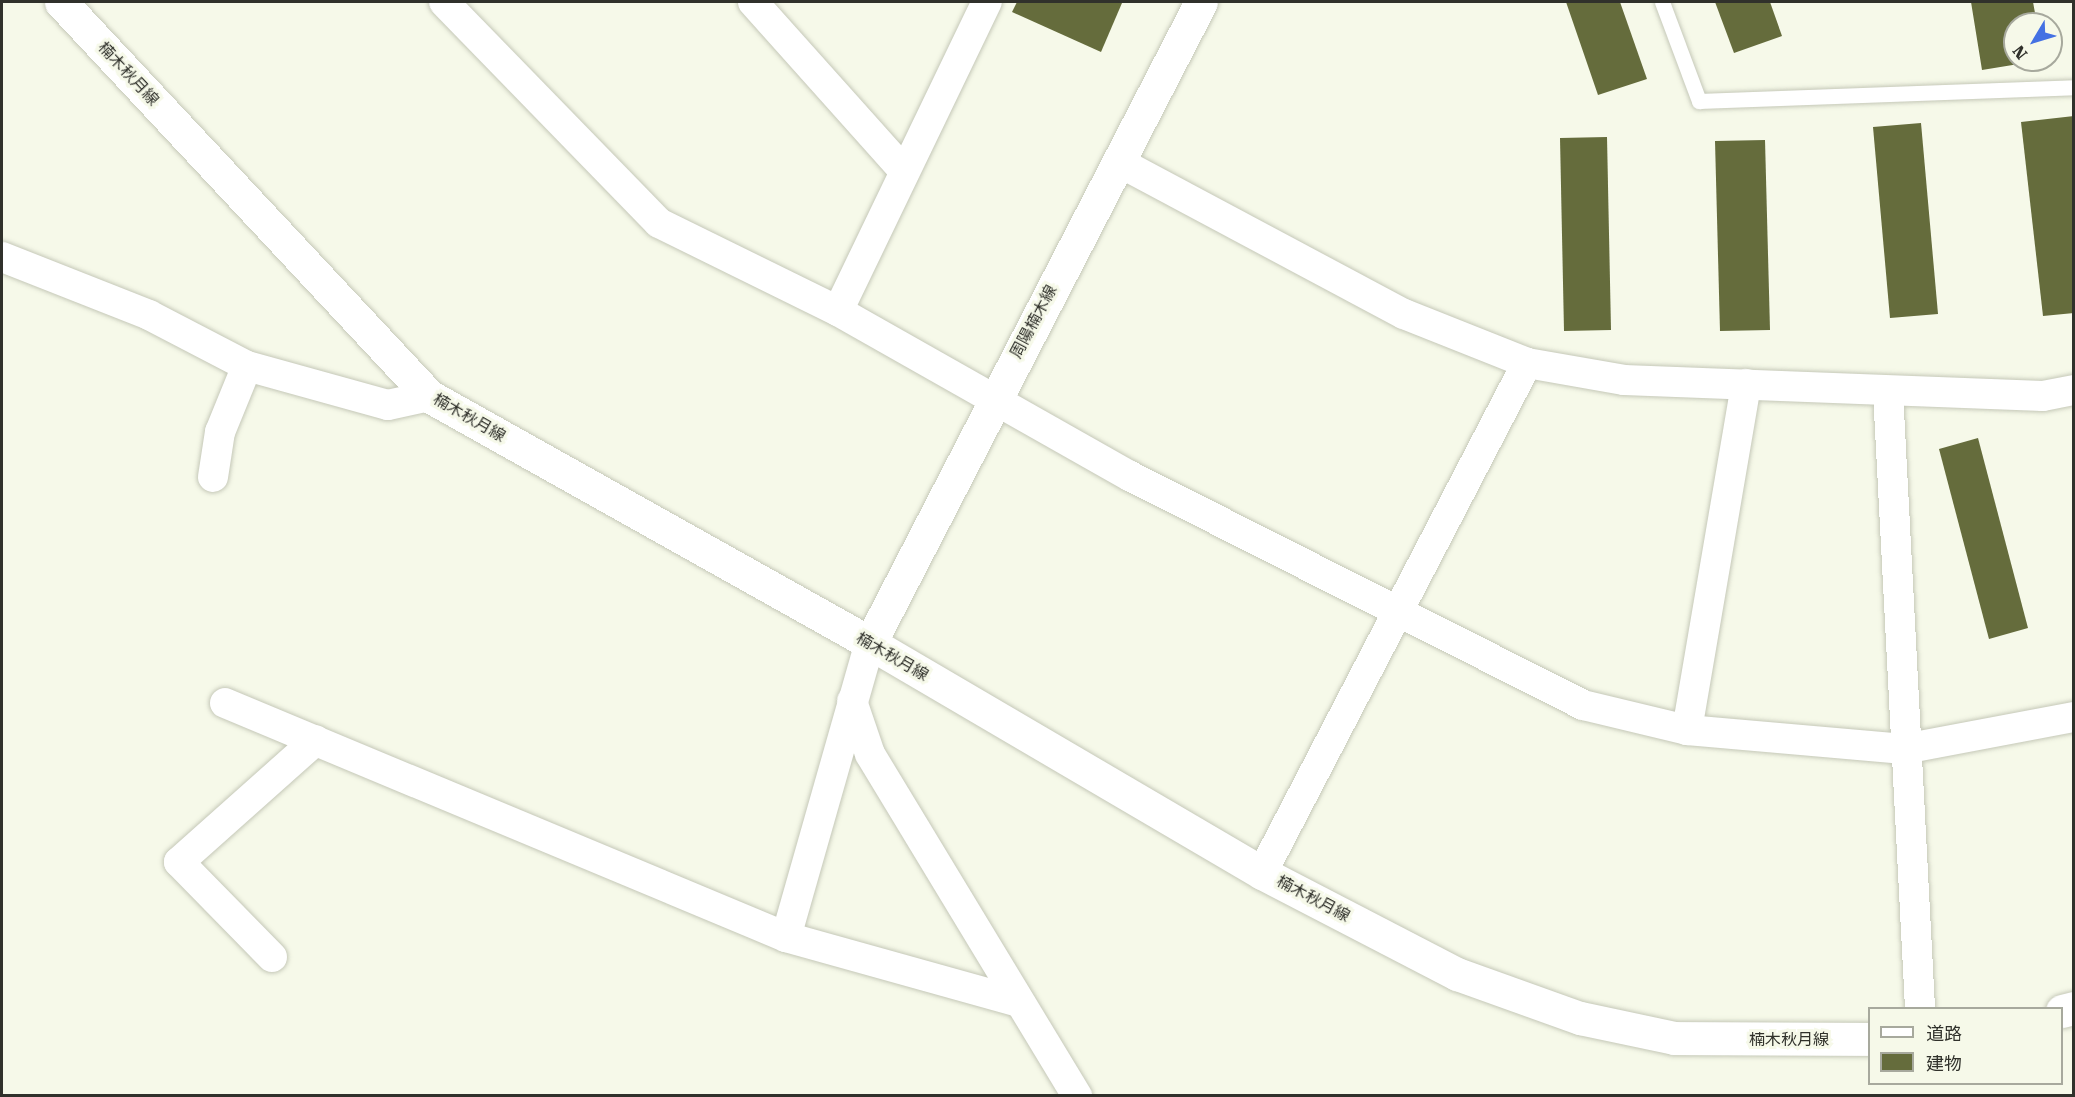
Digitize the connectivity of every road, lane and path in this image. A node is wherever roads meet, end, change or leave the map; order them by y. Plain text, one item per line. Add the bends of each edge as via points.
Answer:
1 (61, 2) edge
2 (444, 2) edge
3 (753, 2) edge
4 (987, 2) edge
5 (1662, 2) edge
6 (1204, 3) edge
7 (2073, 87) edge
8 (1119, 162) junction
9 (904, 171) junction
10 (2, 257) edge
11 (838, 311) junction
12 (1527, 363) junction
13 (247, 366) junction
14 (1746, 384) junction
15 (2073, 390) edge
16 (1888, 391) junction
17 (429, 396) junction
18 (995, 396) junction
19 (213, 477) dead end
20 (1399, 609) junction
21 (870, 643) junction
22 (852, 701) junction
23 (225, 703) dead end
24 (2073, 717) edge
25 (1687, 730) junction
26 (316, 740) junction
27 (1904, 749) junction
28 (1262, 873) junction
29 (786, 937) junction
30 (272, 957) dead end
31 (1016, 1001) junction
32 (1920, 1007) edge
33 (1868, 1039) edge
34 (1077, 1095) edge

1 - 17 street, 楠木秋月線
2 - 11 street via 660,223
3 - 9 street
4 - 9 street
5 - 7 lane via 1699,101
6 - 8 street, 周陽楠木線
8 - 12 street via 1404,314
8 - 18 street, 周陽楠木線
9 - 11 street
10 - 13 street via 149,315
11 - 18 street
12 - 14 street via 1624,380
12 - 20 street
13 - 17 street via 388,405
13 - 19 street via 220,432
14 - 16 street
14 - 25 street
15 - 16 street via 2043,396
16 - 27 street
17 - 21 street, 楠木秋月線
18 - 20 street via 1130,476
18 - 21 street, 周陽楠木線
20 - 25 street via 1493,663 1583,705
20 - 28 street
21 - 22 street
21 - 28 street, 楠木秋月線
22 - 29 street
22 - 31 street via 870,754
23 - 26 street
24 - 27 street
25 - 27 street
26 - 29 street
26 - 30 street via 179,862
27 - 32 street
28 - 33 street, 楠木秋月線 via 1457,974 1580,1018 1674,1038
29 - 31 street
31 - 34 street

